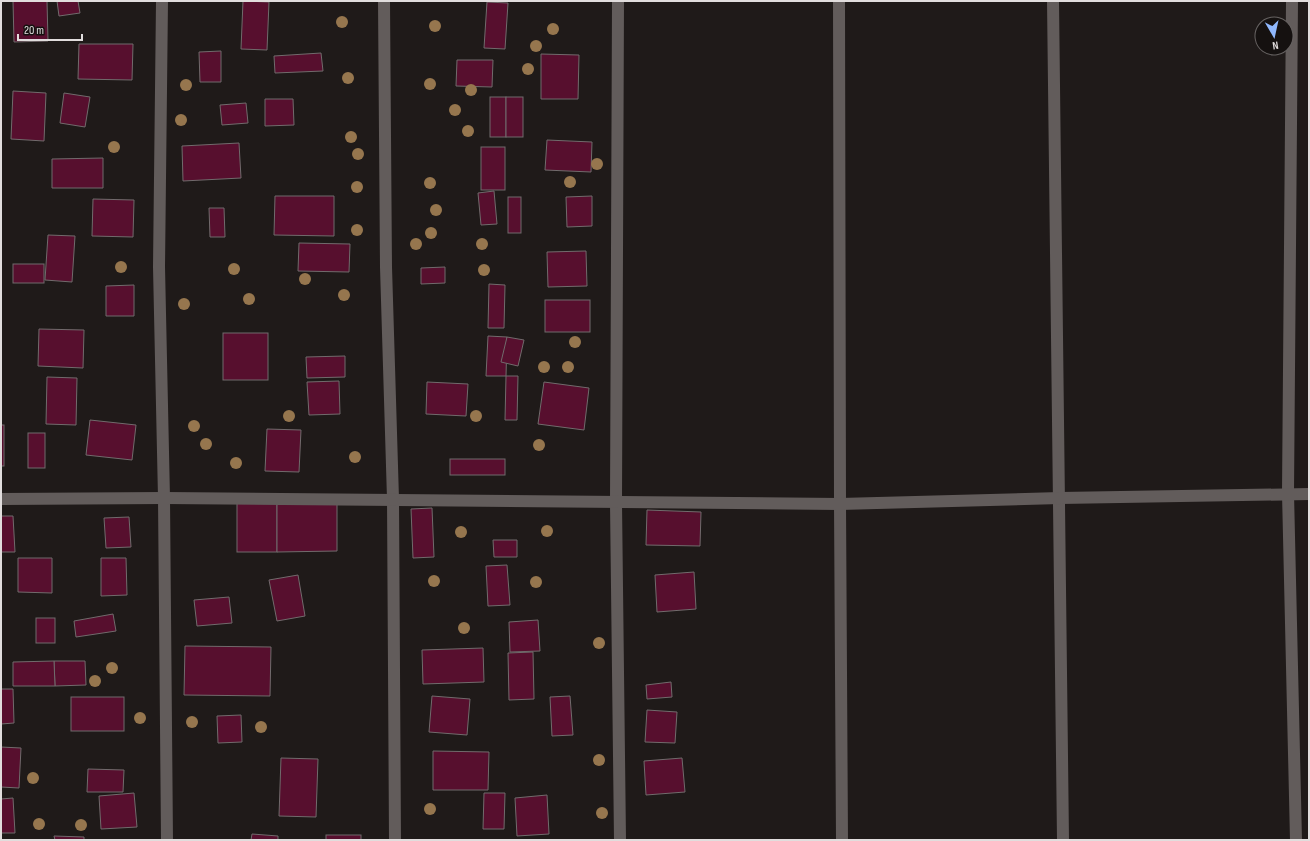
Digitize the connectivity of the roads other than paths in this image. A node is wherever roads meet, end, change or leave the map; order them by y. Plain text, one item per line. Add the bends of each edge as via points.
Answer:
1 (162, 1) edge
2 (384, 1) edge
3 (618, 1) edge
4 (839, 1) edge
5 (1053, 1) edge
6 (1292, 1) edge
7 (1288, 493) junction
8 (1309, 494) edge
9 (164, 498) junction
10 (1060, 498) junction
11 (1, 499) edge
12 (393, 499) junction
13 (616, 503) junction
14 (840, 504) junction
15 (167, 840) edge
16 (395, 840) edge
17 (620, 840) edge
18 (842, 840) edge
19 (1063, 840) edge
20 (1296, 840) edge

1 - 9 street via 159,267
2 - 12 street via 386,267
3 - 13 street
4 - 14 street
5 - 10 street
6 - 7 street
7 - 8 street
7 - 10 street
7 - 20 street
9 - 11 street
9 - 12 street
9 - 15 street
10 - 14 street
10 - 19 street
12 - 13 street
12 - 16 street
13 - 14 street
13 - 17 street
14 - 18 street

